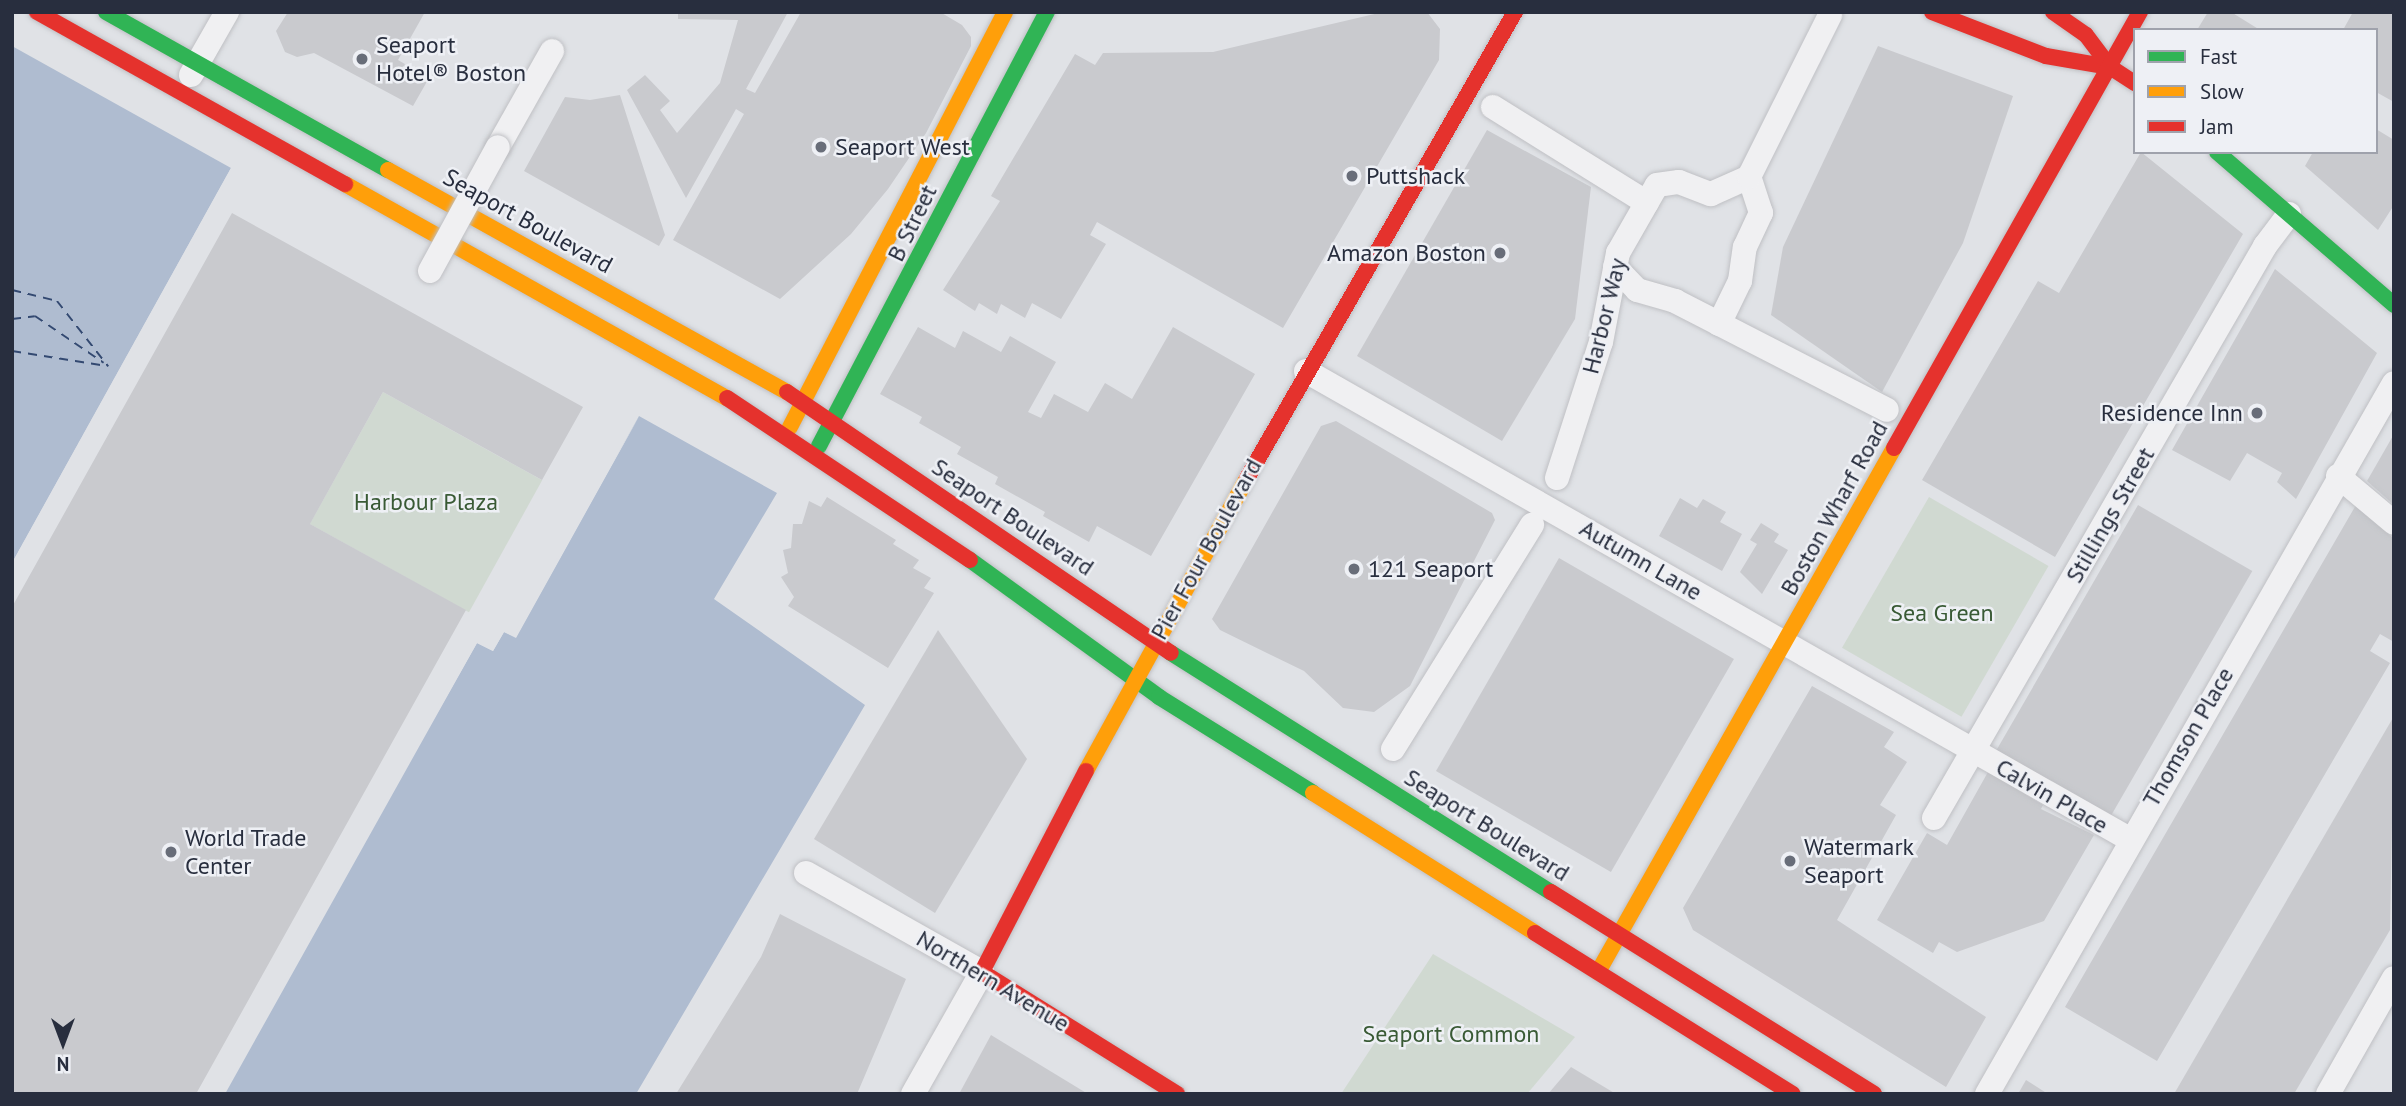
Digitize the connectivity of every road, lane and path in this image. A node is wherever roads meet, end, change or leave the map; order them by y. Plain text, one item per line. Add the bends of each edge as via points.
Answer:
1 (37, 12) edge
2 (106, 12) edge
3 (227, 12) edge
4 (1005, 12) edge
5 (1047, 12) edge
6 (1515, 12) edge
7 (1932, 12) edge
8 (2053, 12) edge
9 (2140, 12) edge
10 (1830, 15) dead end
11 (552, 51) dead end
12 (198, 63) junction
13 (2110, 67) junction
14 (2133, 82) edge
15 (181, 93) junction
16 (1493, 107) dead end
17 (2219, 154) edge
18 (1749, 177) junction
19 (1647, 203) junction
20 (2289, 214) junction
21 (1615, 267) junction
22 (430, 271) dead end
23 (2394, 305) edge
24 (1719, 324) junction
25 (1307, 371) junction
26 (2394, 383) edge
27 (804, 402) junction
28 (1888, 410) dead end
29 (832, 423) junction
30 (786, 433) junction
31 (816, 452) junction
32 (2338, 476) junction
33 (1558, 478) dead end
34 (2394, 523) edge
35 (1532, 525) dead end
36 (1785, 641) junction
37 (1153, 642) junction
38 (1133, 680) junction
39 (1393, 749) dead end
40 (1974, 752) junction
41 (1934, 818) dead end
42 (2129, 839) junction
43 (806, 873) dead end
44 (1620, 935) junction
45 (982, 972) junction
46 (1598, 972) junction
47 (2394, 978) edge
48 (913, 1094) edge
49 (1177, 1094) edge
50 (1793, 1094) edge
51 (1874, 1094) edge
52 (1987, 1094) edge
53 (2328, 1094) edge

1 - 15 main road
2 - 12 main road, Seaport Boulevard
3 - 12 street
4 - 27 main road, B Street
5 - 29 main road, B Street
6 - 25 main road, Pier Four Boulevard
7 - 13 main road via 2046,56
8 - 13 main road via 2086,35
9 - 13 main road, Boston Wharf Road
10 - 18 street
11 - 22 street, bridge
12 - 15 street
12 - 27 main road, Seaport Boulevard
13 - 14 main road
13 - 36 main road, Boston Wharf Road
15 - 30 main road
16 - 19 street
17 - 20 main road
18 - 19 street, Harbor Way via 1711,194 1679,181 1657,185
18 - 24 street via 1760,213 1745,247 1740,281
19 - 21 street, Harbor Way
20 - 23 main road
20 - 40 street, Stillings Street via 2265,246
21 - 24 street via 1637,290 1675,301
21 - 33 street, Harbor Way via 1601,342
24 - 28 street
25 - 36 street, Autumn Lane
25 - 37 main road, Pier Four Boulevard
26 - 32 street, Thomson Place
27 - 29 main road, Seaport Boulevard
27 - 30 main road, B Street
29 - 31 main road, B Street
29 - 37 main road, Seaport Boulevard
30 - 31 main road
31 - 38 main road via 971,557 1020,600
32 - 34 street
32 - 42 street, Thomson Place
35 - 39 street
36 - 40 street, Autumn Lane
36 - 44 main road, Boston Wharf Road
37 - 38 main road, Pier Four Boulevard
37 - 44 main road, Seaport Boulevard
38 - 45 main road, Pier Four Boulevard
38 - 46 main road
40 - 41 street, Stillings Street
40 - 42 street, Calvin Place
42 - 52 street, Thomson Place
43 - 45 street, Northern Avenue
44 - 46 main road, Boston Wharf Road
44 - 51 main road, Seaport Boulevard
45 - 48 street, Pier Four Boulevard
45 - 49 main road, Northern Avenue
46 - 50 main road
47 - 53 street

